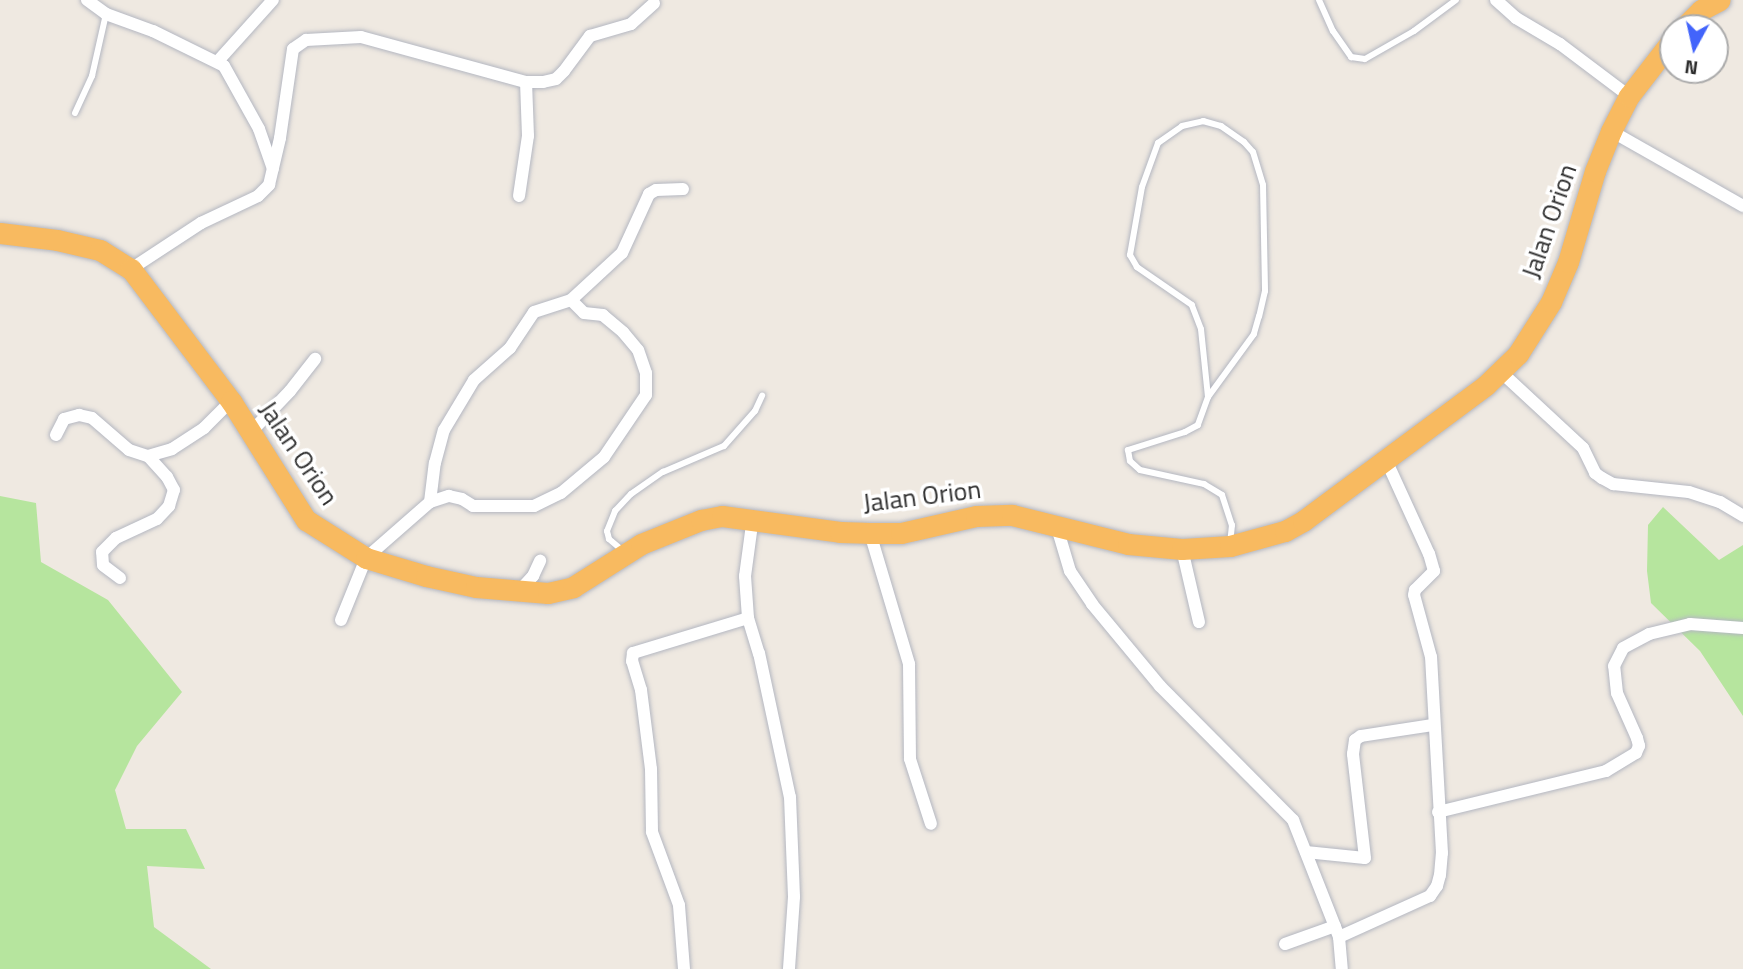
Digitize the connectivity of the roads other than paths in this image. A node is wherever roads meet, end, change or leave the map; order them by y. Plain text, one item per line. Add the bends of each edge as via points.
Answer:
1 (87, 0) edge
2 (273, 0) edge
3 (1319, 0) edge
4 (1456, 0) edge
5 (1496, 0) edge
6 (654, 3) dead end
7 (106, 14) junction
8 (1659, 57) edge
9 (218, 61) junction
10 (526, 82) junction
11 (1629, 96) junction
12 (75, 113) dead end
13 (1611, 131) junction
14 (274, 173) junction
15 (683, 189) dead end
16 (519, 196) dead end
17 (1743, 206) edge
18 (0, 233) edge
19 (131, 268) junction
20 (571, 300) junction
21 (316, 359) dead end
22 (1501, 372) junction
23 (762, 396) dead end
24 (1208, 397) junction
25 (230, 401) junction
26 (250, 433) junction
27 (56, 435) dead end
28 (148, 456) junction
29 (1386, 460) junction
30 (430, 502) junction
31 (1743, 516) edge
32 (753, 517) junction
33 (1056, 524) junction
34 (870, 533) junction
35 (1230, 546) junction
36 (1182, 549) junction
37 (626, 554) junction
38 (366, 558) junction
39 (540, 561) dead end
40 (120, 578) dead end
41 (518, 591) junction
42 (748, 618) junction
43 (341, 620) dead end
44 (1199, 622) dead end
45 (1743, 628) edge
46 (1433, 726) junction
47 (1438, 812) junction
48 (930, 824) dead end
49 (1306, 852) junction
50 (1337, 932) junction
51 (1284, 944) dead end
52 (684, 969) edge
53 (789, 969) edge
54 (1342, 969) edge

1 - 7 street
2 - 9 street
3 - 4 lane via 1351,57 1365,59 1414,32
5 - 11 street
6 - 10 street via 631,24 590,36 556,79
7 - 9 street
7 - 12 lane via 92,76
8 - 11 highway, Jalan Orion
9 - 14 street via 242,93
10 - 14 street via 361,37 306,40 293,49
10 - 16 street via 528,136
11 - 13 highway, Jalan Orion
13 - 17 street
13 - 22 highway, Jalan Orion via 1555,292 1535,330
14 - 19 street via 258,196 201,223
15 - 20 street via 649,194 622,253
18 - 19 highway, Jalan Orion via 100,250
19 - 25 highway, Jalan Orion
20 - 30 street via 534,312 509,348 474,380 444,430
20 - 30 street via 584,313 603,315 638,350 646,373 646,395 630,420 604,457 561,493 534,506 473,506 449,496
21 - 26 street
22 - 29 highway, Jalan Orion
22 - 31 street via 1583,448 1602,478 1613,484 1689,492
23 - 37 lane via 755,411 724,446 663,472 615,510 608,536
24 - 24 lane via 1254,334 1265,292 1265,265 1263,185 1253,152 1221,126 1203,121 1181,126 1158,143 1142,187 1130,255 1137,267 1192,305 1201,329
24 - 35 lane via 1198,425 1128,450 1130,461 1143,472 1189,479 1222,495 1232,525
25 - 26 highway, Jalan Orion
25 - 28 street via 204,428 172,449
26 - 38 highway, Jalan Orion via 306,520
27 - 28 street via 64,419 79,415 92,418 129,450
28 - 40 street via 174,491 158,519 116,538 102,552 103,565
29 - 35 highway, Jalan Orion via 1296,526
29 - 46 street via 1434,571 1414,595 1431,657
30 - 38 street
32 - 34 highway, Jalan Orion
32 - 37 highway, Jalan Orion via 701,520
32 - 42 street via 745,576
33 - 34 highway, Jalan Orion via 1012,515 976,516 901,533
33 - 36 highway, Jalan Orion via 1100,539
33 - 49 street via 1070,572 1092,604 1160,686 1293,820
34 - 48 street via 909,664 910,759
35 - 36 highway, Jalan Orion
36 - 44 street
37 - 41 highway, Jalan Orion via 573,587 548,593
38 - 41 highway, Jalan Orion via 476,587
38 - 43 street
39 - 41 street
42 - 52 street via 633,653 651,769 652,832 679,905
42 - 53 street via 760,653 790,797 794,897
45 - 47 street via 1690,624 1648,634 1623,648 1614,666 1616,693 1637,738 1636,753 1606,771
46 - 47 street
46 - 49 street via 1356,739 1353,754 1364,858
47 - 50 street via 1442,853 1437,886 1430,896
49 - 50 street
50 - 51 street via 1300,936
50 - 54 street

